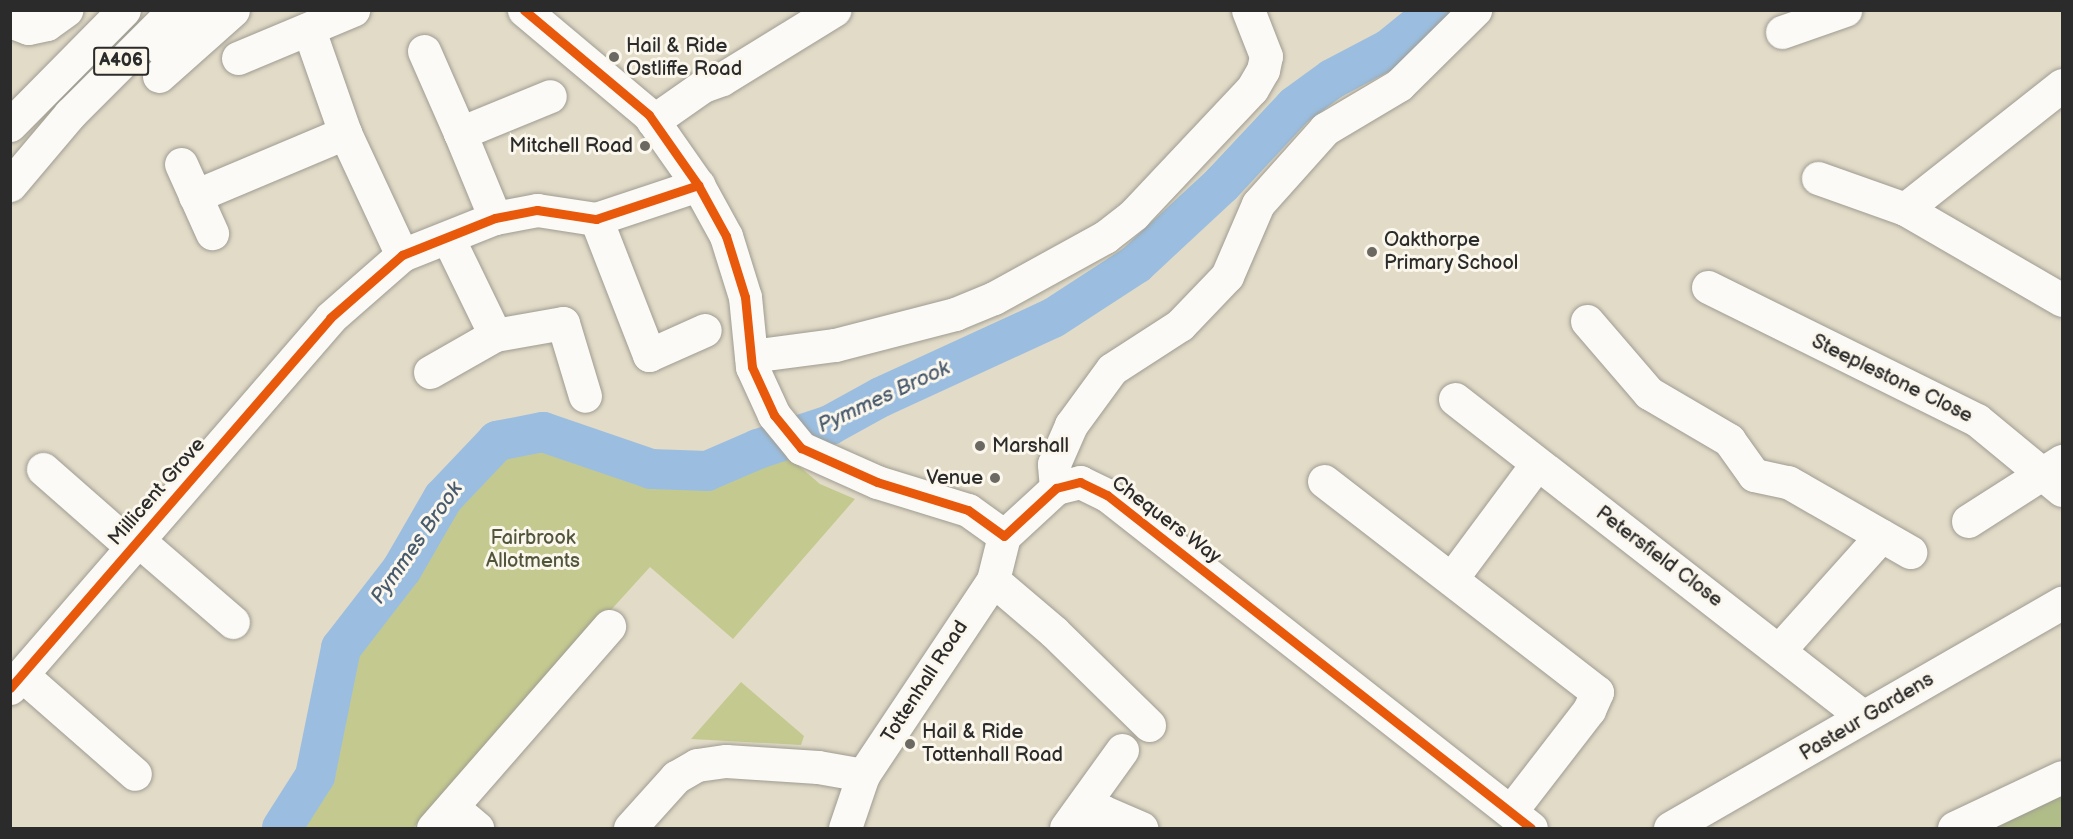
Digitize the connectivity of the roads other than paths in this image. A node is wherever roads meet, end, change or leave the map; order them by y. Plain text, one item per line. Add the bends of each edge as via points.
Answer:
1 (66, 10) edge
2 (123, 10) edge
3 (174, 10) edge
4 (204, 10) edge
5 (233, 10) edge
6 (352, 10) edge
7 (834, 10) edge
8 (1248, 10) edge
9 (1475, 10) edge
10 (1845, 10) edge
11 (536, 14) edge
12 (19, 25) edge
13 (309, 30) junction
14 (1782, 32) dead end
15 (424, 51) dead end
16 (238, 58) dead end
17 (159, 76) dead end
18 (2062, 85) edge
19 (550, 96) dead end
20 (70, 114) junction
21 (653, 121) junction
22 (10, 125) edge
23 (345, 133) junction
24 (460, 133) junction
25 (181, 165) dead end
26 (1818, 178) dead end
27 (10, 185) edge
28 (698, 185) junction
29 (195, 196) junction
30 (1905, 210) junction
31 (495, 218) junction
32 (596, 219) junction
33 (212, 233) dead end
34 (448, 238) junction
35 (402, 255) junction
36 (1708, 287) dead end
37 (2062, 300) edge
38 (1587, 321) dead end
39 (705, 330) dead end
40 (495, 335) junction
41 (751, 356) junction
42 (430, 372) dead end
43 (585, 396) dead end
44 (1455, 399) dead end
45 (1536, 465) junction
46 (43, 469) dead end
47 (2057, 475) edge
48 (1324, 481) dead end
49 (1056, 488) junction
50 (1968, 521) dead end
51 (1004, 536) junction
52 (1881, 536) junction
53 (136, 544) junction
54 (1910, 552) dead end
55 (1452, 578) junction
56 (993, 580) junction
57 (2062, 603) edge
58 (233, 622) dead end
59 (609, 626) dead end
60 (1780, 649) junction
61 (16, 681) edge
62 (1862, 716) junction
63 (1149, 725) dead end
64 (1122, 750) dead end
65 (135, 774) dead end
66 (863, 775) junction
67 (2062, 777) edge
68 (443, 818) edge
69 (1710, 819) edge
70 (1521, 820) edge
71 (477, 828) edge
72 (630, 828) edge
73 (847, 828) edge
74 (1066, 828) edge
75 (1090, 828) edge
76 (1141, 828) edge
77 (1670, 828) edge
78 (1954, 828) edge

1 - 12 main road via 47,24
2 - 22 main road, A406
3 - 20 main road, A406
4 - 20 main road, A406 via 159,50
5 - 17 main road
6 - 13 main road
7 - 21 main road via 722,79 703,86
8 - 41 main road via 1266,56 1252,89 1134,214 1105,237 994,298 955,314 836,345
9 - 49 main road via 1400,85 1325,129 1258,204 1227,276 1180,325 1112,369 1071,425 1054,464
10 - 14 main road
11 - 21 main road
13 - 16 main road
13 - 23 main road
15 - 24 main road
18 - 30 main road
19 - 24 main road
20 - 27 main road, A406
21 - 28 main road
23 - 29 main road
23 - 35 main road
24 - 31 main road
25 - 29 main road
26 - 30 main road
28 - 32 main road
28 - 41 main road via 729,246 745,297
29 - 33 main road
30 - 37 main road
31 - 32 main road via 537,210
31 - 34 main road
32 - 39 main road via 649,355
34 - 35 main road
34 - 40 main road
35 - 53 main road, Millicent Grove via 330,318
36 - 47 main road, Steeplestone Close via 1977,420
38 - 52 main road via 1649,393 1729,440 1754,475 1788,482
40 - 42 main road
40 - 43 main road via 563,323
41 - 51 main road via 774,415 801,448 877,482 968,510
44 - 45 main road, Petersfield Close
45 - 55 main road
45 - 60 main road, Petersfield Close
46 - 53 main road
47 - 50 main road
48 - 55 main road
49 - 51 main road
49 - 70 main road, Chequers Way via 1080,482 1107,495
51 - 56 main road, Tottenhall Road
52 - 54 main road
52 - 60 main road
53 - 58 main road
53 - 61 main road, Millicent Grove
55 - 70 main road via 1598,692
56 - 63 main road via 1054,632
56 - 66 main road, Tottenhall Road
57 - 62 main road, Pasteur Gardens
59 - 68 main road
60 - 62 main road, Petersfield Close
61 - 65 main road
62 - 69 main road, Pasteur Gardens
64 - 74 main road
66 - 72 main road via 818,767 726,761 697,765 676,777
66 - 73 main road, Tottenhall Road
67 - 78 main road
68 - 71 main road
69 - 77 main road, Pasteur Gardens
75 - 76 main road via 1102,811

